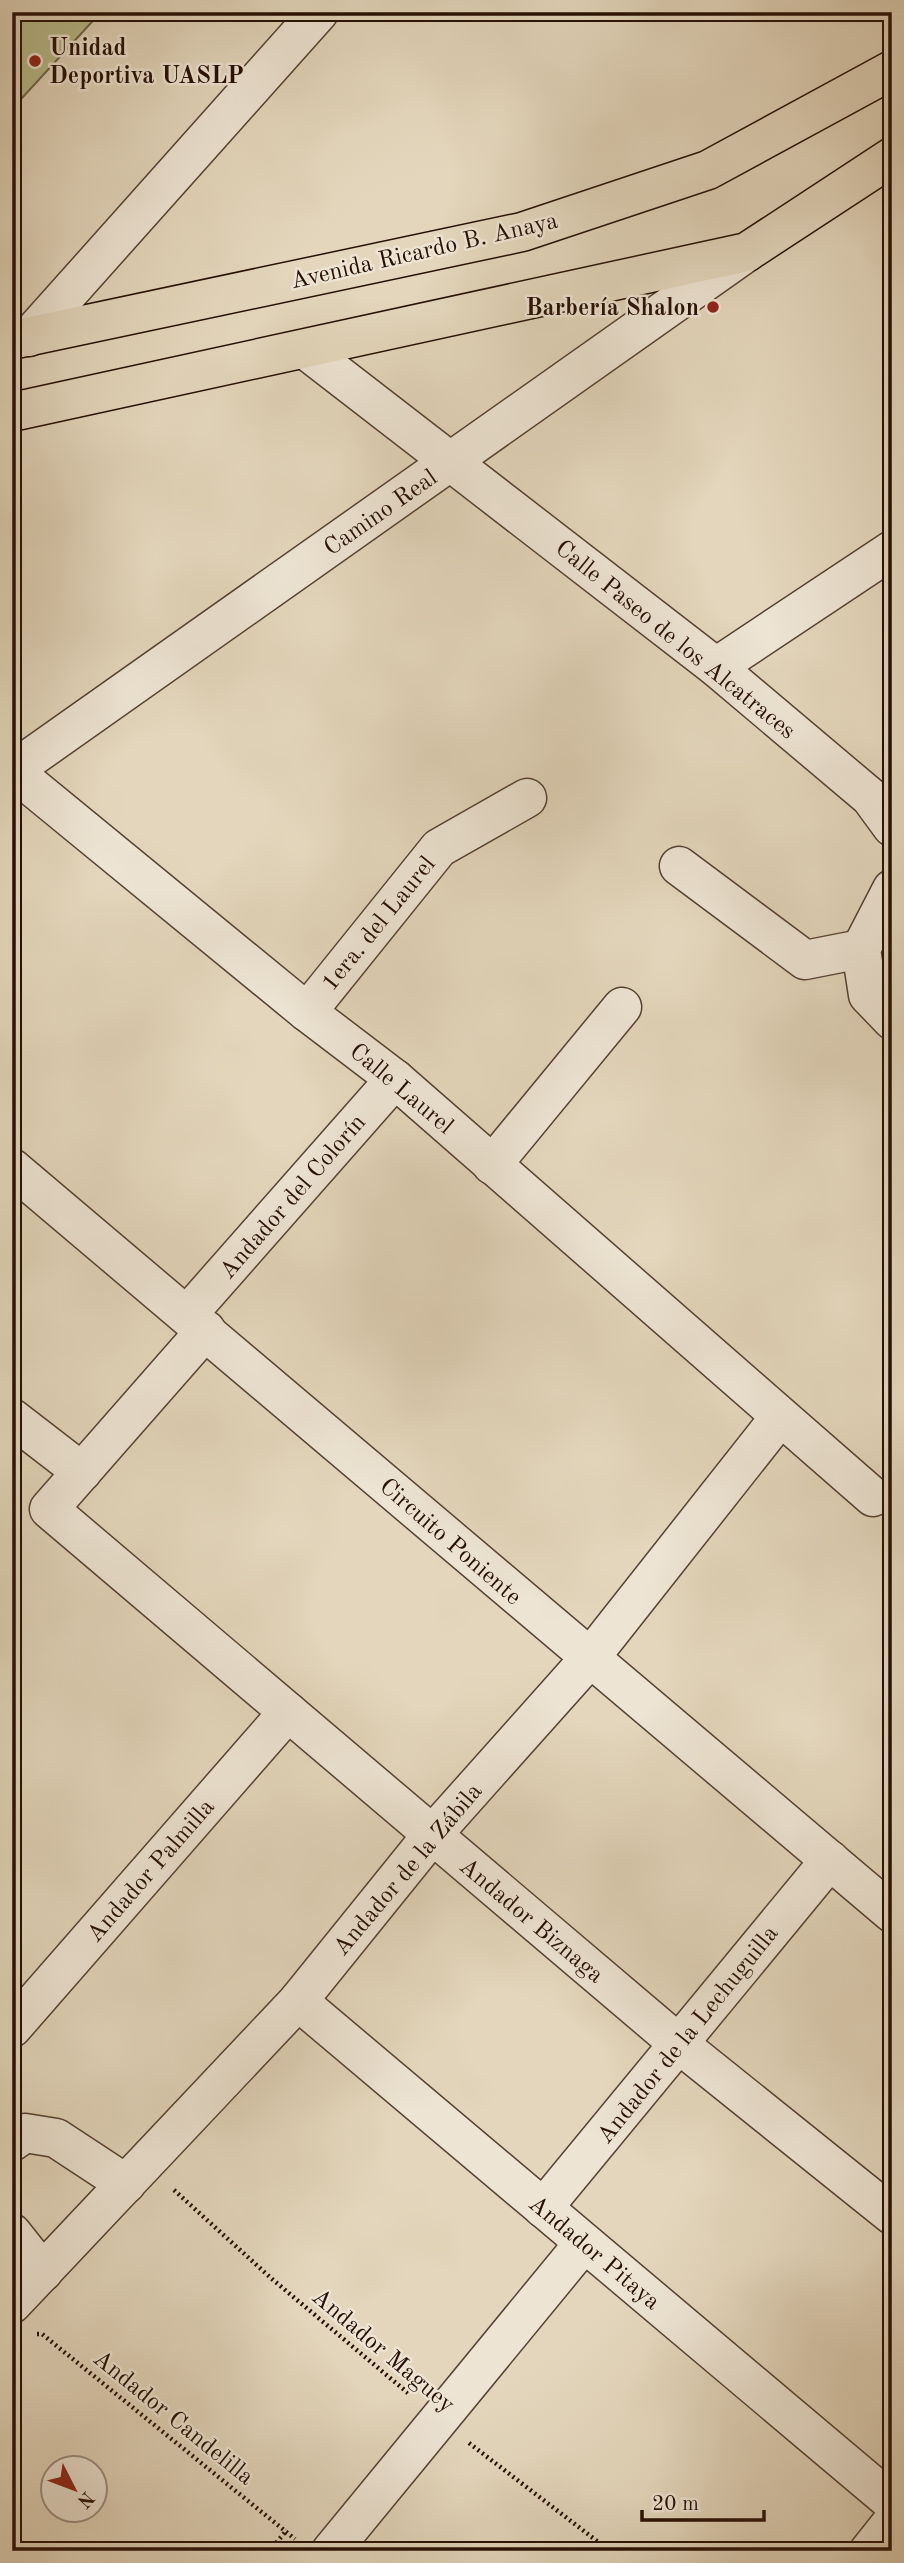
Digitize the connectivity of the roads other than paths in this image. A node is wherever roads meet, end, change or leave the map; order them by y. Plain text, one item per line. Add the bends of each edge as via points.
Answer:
1 (319, 12) edge
2 (892, 70) edge
3 (892, 157) edge
4 (747, 252) junction
5 (21, 339) edge
6 (306, 350) junction
7 (12, 412) edge
8 (450, 462) junction
9 (892, 550) edge
10 (716, 667) junction
11 (13, 771) edge
12 (527, 798) dead end
13 (892, 827) edge
14 (680, 866) dead end
15 (892, 889) edge
16 (860, 949) junction
17 (622, 1007) dead end
18 (307, 1012) junction
19 (892, 1020) edge
20 (396, 1079) junction
21 (492, 1164) junction
22 (12, 1168) edge
23 (197, 1322) junction
24 (780, 1417) junction
25 (12, 1418) edge
26 (82, 1472) junction
27 (873, 1497) dead end
28 (49, 1509) joint
29 (589, 1659) junction
30 (288, 1712) junction
31 (432, 1835) junction
32 (830, 1860) junction
33 (892, 1913) edge
34 (298, 2001) junction
35 (12, 2028) edge
36 (679, 2044) junction
37 (12, 2142) edge
38 (136, 2174) junction
39 (543, 2208) junction
40 (892, 2215) edge
41 (12, 2233) edge
42 (584, 2243) junction
43 (43, 2272) junction
44 (12, 2304) edge
45 (892, 2501) edge
46 (892, 2522) edge
47 (331, 2551) edge
48 (869, 2551) edge

1 - 5 street
2 - 5 main road, Avenida Ricardo B. Anaya via 708,170 522,232
3 - 4 main road
4 - 6 main road
4 - 8 street, Camino Real
6 - 7 main road
6 - 8 street, Calle Paseo de los Alcatraces
8 - 10 street, Calle Paseo de los Alcatraces
8 - 11 street, Camino Real
9 - 10 street
10 - 13 street, Calle Paseo de los Alcatraces via 870,797
11 - 18 street, Calle Laurel
12 - 18 street, 1era. del Laurel via 439,848
14 - 16 street via 805,960
15 - 16 street
16 - 19 street via 868,995
17 - 21 street
18 - 20 street, Calle Laurel
20 - 21 street, Calle Laurel
20 - 23 street, Andador del Colorín
21 - 24 street, Calle Laurel
22 - 23 street, Circuito Poniente
23 - 26 street, Andador del Colorín
23 - 29 street, Circuito Poniente
24 - 27 street, Calle Laurel
24 - 29 street, Andador de la Zábila
25 - 26 street
26 - 28 street, Andador del Colorín
28 - 30 street, Andador Biznaga
29 - 31 street, Andador de la Zábila
29 - 32 street, Circuito Poniente
30 - 31 street, Andador Biznaga
30 - 35 street, Andador Palmilla
31 - 34 street, Andador de la Zábila
31 - 36 street, Andador Biznaga
32 - 33 street, Circuito Poniente
32 - 36 street, Andador de la Lechuguilla
34 - 38 street, Andador de la Zábila
34 - 39 street, Andador Pitaya
36 - 39 street, Andador de la Lechuguilla
36 - 40 street, Andador Biznaga
37 - 38 street via 25,2133 56,2137
38 - 43 street, Andador de la Zábila
39 - 42 street, Andador Pitaya
41 - 43 street
42 - 45 street, Andador Pitaya
42 - 47 street
43 - 44 street, Andador de la Zábila
46 - 48 street

